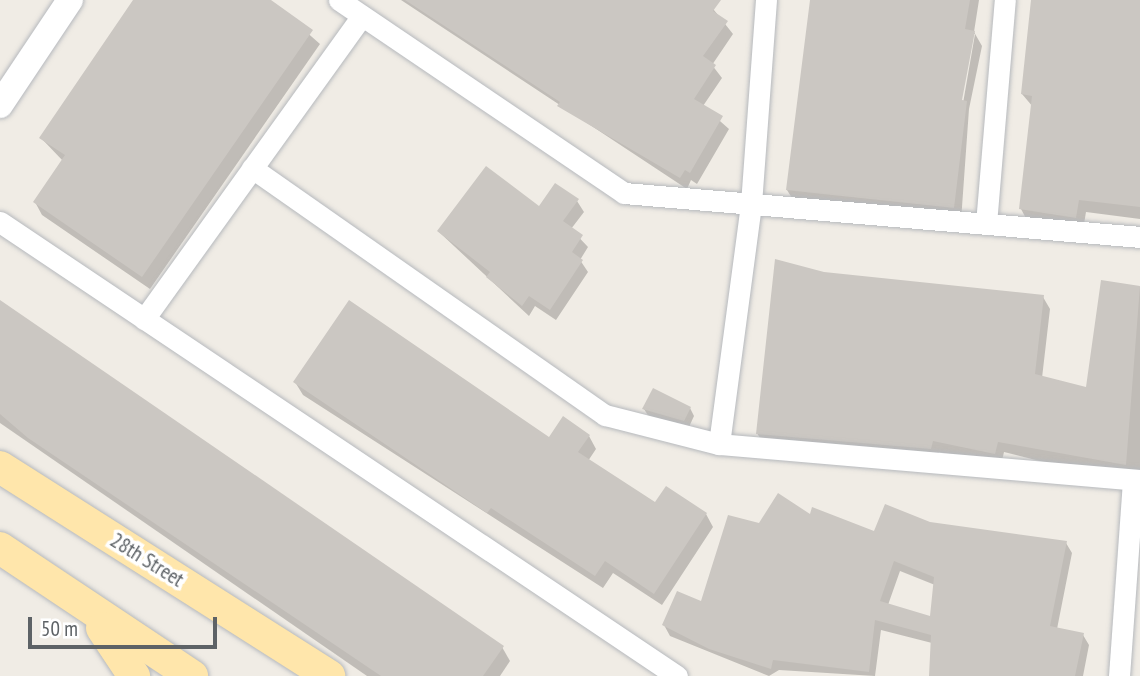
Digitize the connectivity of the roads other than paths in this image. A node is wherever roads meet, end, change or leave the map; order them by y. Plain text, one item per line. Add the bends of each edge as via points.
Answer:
1 (70, 0) edge
2 (339, 0) edge
3 (766, 0) edge
4 (1005, 0) edge
5 (362, 16) junction
6 (0, 105) edge
7 (252, 168) junction
8 (751, 204) junction
9 (0, 222) edge
10 (986, 224) junction
11 (1140, 237) edge
12 (144, 319) junction
13 (719, 444) junction
14 (0, 467) edge
15 (1136, 480) edge
16 (0, 548) edge
17 (81, 603) junction
18 (257, 629) junction
19 (134, 676) edge
20 (191, 676) edge
21 (292, 676) edge
22 (330, 676) edge
23 (677, 676) edge
24 (1119, 676) edge

1 - 6 street
2 - 5 street
3 - 8 street
4 - 10 street
5 - 7 street
5 - 8 street via 624,193
7 - 12 street
7 - 13 street via 605,415
8 - 10 street
8 - 13 street
9 - 12 street
10 - 11 street
12 - 23 street
13 - 15 street
14 - 18 main road, 28th Street
15 - 24 street
16 - 17 main road
17 - 19 main road
17 - 20 main road
18 - 21 main road
18 - 22 main road, 28th Street

